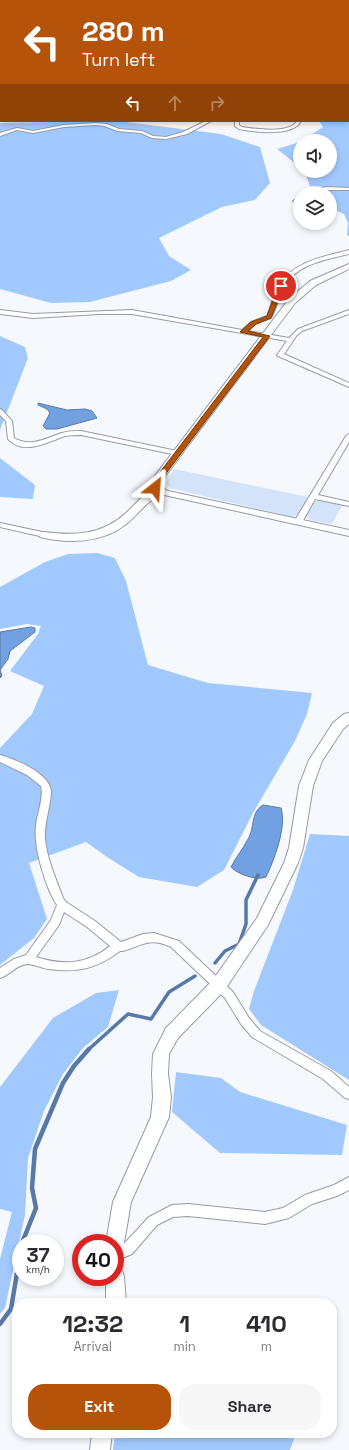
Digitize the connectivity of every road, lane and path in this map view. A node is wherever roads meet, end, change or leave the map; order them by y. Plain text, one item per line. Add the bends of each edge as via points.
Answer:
1 (207, 122) edge
2 (237, 122) edge
3 (298, 122) edge
4 (0, 135) edge
5 (337, 188) edge
6 (349, 189) edge
7 (349, 252) edge
8 (349, 266) edge
9 (0, 312) edge
10 (349, 312) edge
11 (243, 332) junction
12 (267, 336) junction
13 (290, 340) junction
14 (349, 385) edge
15 (0, 411) edge
16 (349, 436) edge
17 (177, 453) junction
18 (159, 491) junction
19 (313, 496) junction
20 (349, 504) edge
21 (298, 522) junction
22 (0, 525) edge
23 (349, 533) edge
24 (44, 535) joint
25 (349, 716) edge
26 (0, 758) edge
27 (62, 905) junction
28 (118, 946) junction
29 (29, 959) junction
30 (0, 974) edge
31 (218, 986) junction
32 (349, 1094) edge
33 (349, 1183) edge
34 (117, 1234) edge
35 (124, 1251) edge
36 (115, 1286) edge
37 (116, 1298) edge
38 (101, 1438) edge
39 (100, 1450) edge

1 - 4 street via 185,133 166,138 96,124 64,126 33,132 17,129
2 - 3 street via 238,128 274,131 289,129
5 - 6 street
7 - 11 street via 312,262 293,272 281,286 269,317 254,323
8 - 12 street via 302,291
9 - 11 street via 39,317 132,312
10 - 13 street via 300,330
11 - 12 street
12 - 13 street
12 - 17 street
13 - 14 street via 280,355
15 - 17 street via 9,421 12,439 17,444 28,446 67,433 81,433
16 - 19 street
17 - 18 street via 155,484
18 - 21 street
18 - 24 street via 144,499 130,515 103,534 85,538
19 - 20 street
19 - 21 street
21 - 23 street
22 - 24 street
25 - 31 street via 326,742 306,786 296,848 277,895 237,961
26 - 27 street via 19,765 45,785 47,791 41,819 41,842
27 - 28 street
27 - 29 street via 56,922
28 - 29 street via 101,960 86,966 43,964
28 - 31 street via 123,947 153,935 167,939
29 - 30 street via 22,960
31 - 32 street via 229,995 256,1034 326,1075
31 - 34 street via 172,1033 161,1054 160,1117 122,1202
33 - 35 street via 337,1190 309,1199 284,1214 265,1218 188,1210 172,1211 153,1221
36 - 37 street
38 - 39 street

